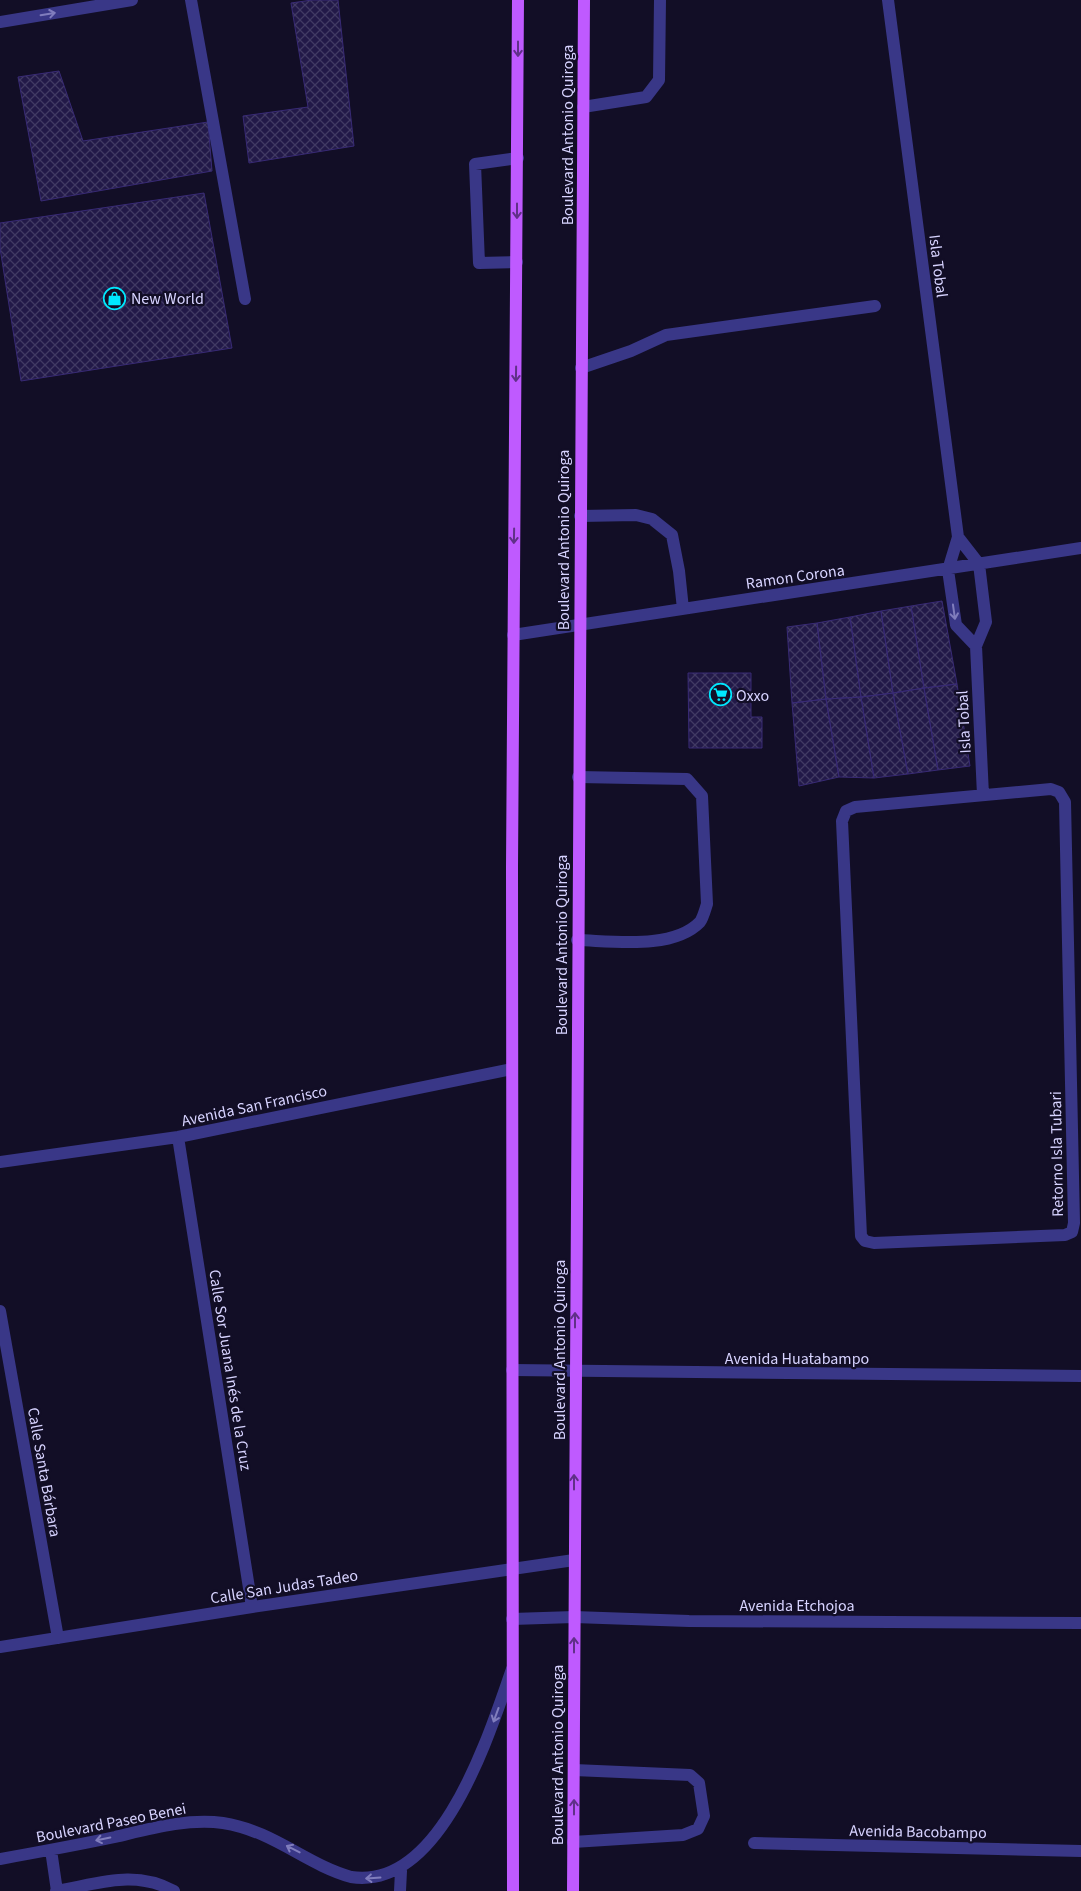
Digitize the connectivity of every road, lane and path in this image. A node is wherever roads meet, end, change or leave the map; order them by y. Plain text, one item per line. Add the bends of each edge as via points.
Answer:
1 (132, 0) edge
2 (191, 0) edge
3 (518, 0) edge
4 (584, 0) edge
5 (660, 0) edge
6 (888, 0) edge
7 (0, 22) edge
8 (583, 107) junction
9 (518, 158) junction
10 (517, 262) junction
11 (245, 299) dead end
12 (875, 306) dead end
13 (581, 368) junction
14 (580, 516) junction
15 (958, 537) junction
16 (1081, 548) edge
17 (979, 564) junction
18 (948, 570) junction
19 (683, 609) junction
20 (579, 625) junction
21 (513, 635) junction
22 (976, 646) junction
23 (578, 777) junction
24 (983, 796) junction
25 (577, 940) junction
26 (512, 1069) junction
27 (178, 1137) junction
28 (0, 1162) edge
29 (0, 1310) edge
30 (512, 1370) junction
31 (575, 1372) junction
32 (1081, 1376) edge
33 (574, 1560) junction
34 (512, 1568) junction
35 (252, 1607) junction
36 (574, 1617) junction
37 (512, 1619) junction
38 (1081, 1623) edge
39 (58, 1638) junction
40 (0, 1647) edge
41 (512, 1669) junction
42 (574, 1770) junction
43 (573, 1842) junction
44 (754, 1844) dead end
45 (51, 1850) junction
46 (1081, 1851) edge
47 (0, 1859) edge
48 (401, 1871) junction
49 (57, 1891) edge
50 (174, 1891) edge
51 (400, 1891) edge
52 (513, 1891) edge
53 (573, 1891) edge

7 -> 1 street
2 - 11 street
3 -> 9 main road
4 - 8 main road, Boulevard Antonio Quiroga
5 - 8 street via 659,80 646,97
6 - 15 street, Isla Tobal
8 - 13 main road, Boulevard Antonio Quiroga
9 -> 10 main road
9 - 10 street via 475,164 479,263
10 -> 21 main road
12 - 13 street via 666,335
13 - 14 main road, Boulevard Antonio Quiroga
14 - 19 street via 636,515 652,519 672,535
14 - 20 main road, Boulevard Antonio Quiroga
15 - 17 street
15 - 18 street, Isla Tobal
16 - 17 street, Ramon Corona
17 - 18 street, Ramon Corona
17 - 22 street, Isla Tobal via 986,622
18 - 19 street, Ramon Corona
18 -> 22 street, Isla Tobal via 956,625
19 - 20 street, Ramon Corona
20 - 21 street, Ramon Corona
20 - 23 main road, Boulevard Antonio Quiroga
21 - 26 main road
22 - 24 street, Isla Tobal
23 - 25 main road, Boulevard Antonio Quiroga
23 - 25 street via 687,779 702,796 707,904 701,921 684,934 662,941
24 - 24 street, Retorno Isla Tubari via 1050,789 1059,792 1065,802 1072,1232 1065,1236 865,1241 861,1236 842,821 846,811 855,807
31 -> 25 main road, Boulevard Antonio Quiroga
26 - 27 street, Avenida San Francisco
26 - 30 main road
27 - 28 street, Avenida San Francisco
27 - 35 street, Calle Sor Juana Inés de la Cruz
29 - 39 street, Calle Santa Bárbara
30 - 31 street, Avenida Huatabampo
30 - 34 main road
31 - 32 street, Avenida Huatabampo
33 -> 31 main road, Boulevard Antonio Quiroga
33 - 34 street, Calle San Judas Tadeo
33 - 36 main road, Boulevard Antonio Quiroga
34 - 35 street, Calle San Judas Tadeo
34 - 37 main road
35 - 39 street, Calle San Judas Tadeo
36 - 37 street, Avenida Etchojoa
36 - 38 street, Avenida Etchojoa via 689,1621
42 -> 36 main road, Boulevard Antonio Quiroga
37 - 41 main road
39 - 40 street, Calle San Judas Tadeo
41 -> 48 street, Boulevard Paseo Benei via 471,1782 427,1850
41 - 52 main road
43 -> 42 main road, Boulevard Antonio Quiroga
42 - 43 street via 690,1776 699,1783 704,1816 698,1829 683,1835
43 - 53 main road, Boulevard Antonio Quiroga
44 - 46 street, Avenida Bacobampo
45 - 47 street, Boulevard Paseo Benei
48 -> 45 street, Boulevard Paseo Benei via 372,1879 353,1878 254,1830 222,1823 164,1826
45 - 49 street
48 - 51 street
49 - 50 street via 142,1878

